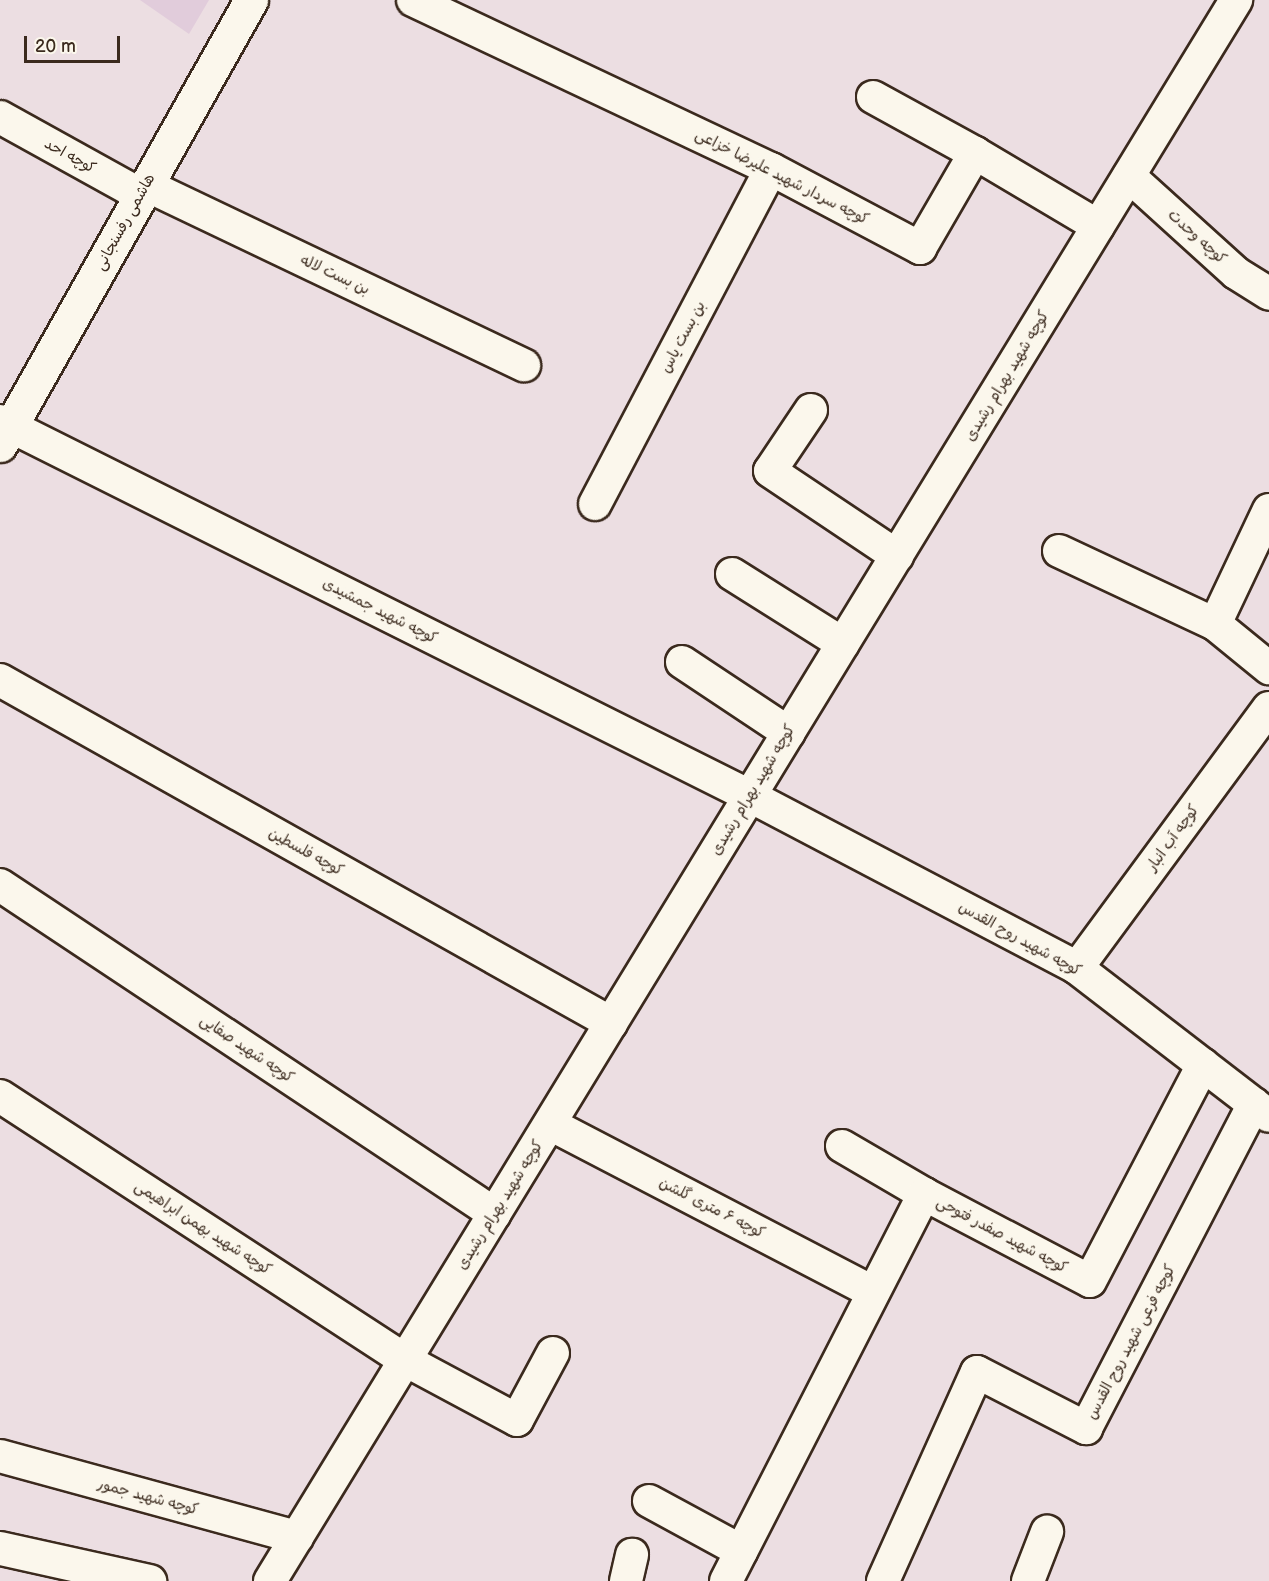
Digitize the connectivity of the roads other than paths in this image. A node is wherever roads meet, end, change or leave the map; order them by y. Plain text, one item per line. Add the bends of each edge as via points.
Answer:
1 (251, 0) edge
2 (413, 0) edge
3 (1236, 0) edge
4 (873, 97) dead end
5 (0, 117) edge
6 (975, 153) junction
7 (771, 169) junction
8 (1129, 176) junction
9 (144, 190) junction
10 (1098, 226) junction
11 (1269, 294) edge
12 (524, 365) dead end
13 (811, 410) dead end
14 (4, 431) edge
15 (595, 504) dead end
16 (1269, 510) edge
17 (1059, 551) dead end
18 (897, 556) junction
19 (732, 574) dead end
20 (1215, 624) junction
21 (843, 644) junction
22 (682, 662) dead end
23 (1269, 668) edge
24 (0, 680) edge
25 (1269, 708) edge
26 (789, 733) junction
27 (750, 796) junction
28 (0, 885) edge
29 (1077, 968) junction
30 (611, 1023) junction
31 (1203, 1065) junction
32 (0, 1096) edge
33 (1262, 1110) edge
34 (550, 1124) junction
35 (842, 1146) dead end
36 (924, 1194) junction
37 (495, 1214) junction
38 (873, 1292) junction
39 (553, 1353) dead end
40 (405, 1360) junction
41 (0, 1456) edge
42 (649, 1501) dead end
43 (1047, 1532) dead end
44 (297, 1537) junction
45 (0, 1548) edge
46 (741, 1551) junction
47 (149, 1581) edge
48 (270, 1581) edge
49 (726, 1581) edge
50 (883, 1581) edge
51 (1028, 1581) edge

1 - 9 main road, هاشمی رفسنجانی
2 - 7 street, کوچه سردار شهید علیرضا خزاعی
3 - 8 street, کوچه شهید بهرام رشیدی
4 - 6 street
5 - 9 street, کوچه احد
6 - 7 street, کوچه سردار شهید علیرضا خزاعی via 920,249
6 - 10 street
7 - 15 street, بن بست یاس
8 - 10 street, کوچه شهید بهرام رشیدی
8 - 11 street, کوچه وحدت via 1236,273
9 - 12 street, بن بست لاله
9 - 14 main road, هاشمی رفسنجانی
10 - 18 street, کوچه شهید بهرام رشیدی
13 - 18 street via 770,471
14 - 27 street, کوچه شهید جمشیدی
16 - 20 street
17 - 20 street
18 - 21 street, کوچه شهید بهرام رشیدی
19 - 21 street
20 - 23 street
21 - 26 street, کوچه شهید بهرام رشیدی
22 - 26 street
24 - 30 street, کوچه فلسطین
25 - 29 street, کوچه آب انبار
26 - 27 street, کوچه شهید بهرام رشیدی
27 - 29 street, کوچه شهید روح القدس
27 - 30 street, کوچه شهید بهرام رشیدی
28 - 37 street, کوچه شهید صفایی
29 - 31 street, کوچه شهید روح القدس
30 - 34 street, کوچه شهید بهرام رشیدی
31 - 33 street, کوچه شهید روح القدس
31 - 36 street, کوچه شهید صفدر فتوحی via 1090,1281
32 - 40 street, کوچه شهید بهمن ابراهیمی
33 - 50 street, کوچه فرعی شهید روح القدس via 1086,1428 977,1372
34 - 37 street, کوچه شهید بهرام رشیدی
34 - 38 street, کوچه ۶ متری گلشن
35 - 36 street
36 - 38 street, کوچه شهید صفدر فتوحی
37 - 40 street, کوچه شهید بهرام رشیدی
38 - 46 street, کوچه شهید صفدر فتوحی
39 - 40 street, کوچه شهید بهمن ابراهیمی via 518,1420
40 - 44 street, کوچه شهید بهرام رشیدی
41 - 44 street, کوچه شهید جمور
42 - 46 street
43 - 51 street
44 - 48 street, کوچه شهید بهرام رشیدی
45 - 47 main road
46 - 49 street, کوچه شهید صفدر فتوحی

